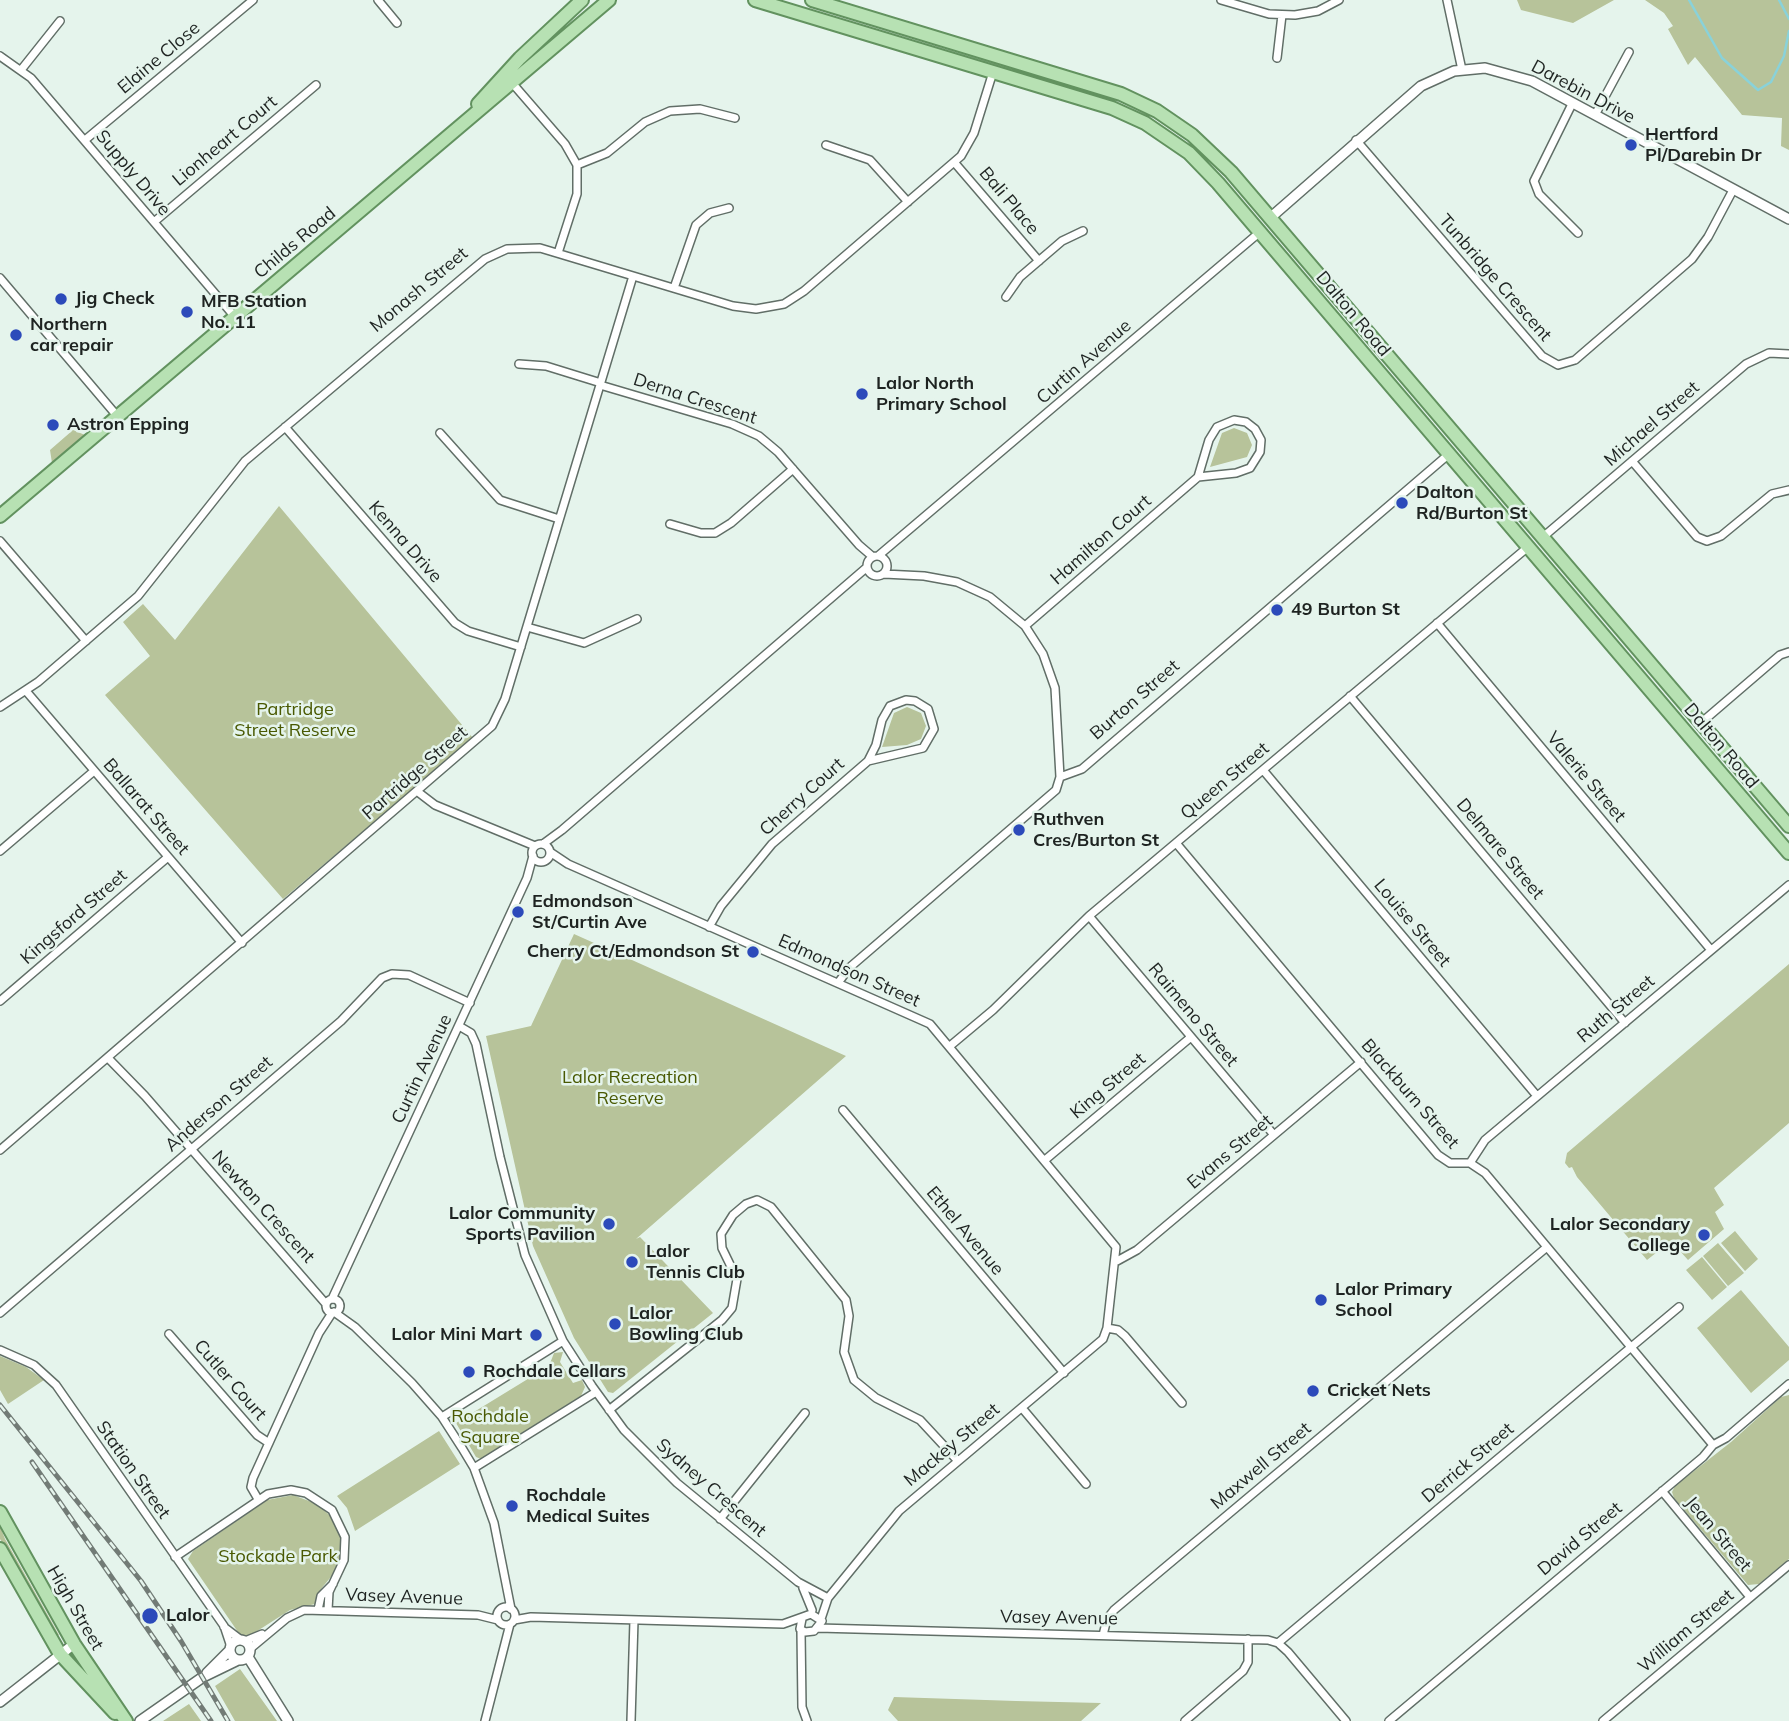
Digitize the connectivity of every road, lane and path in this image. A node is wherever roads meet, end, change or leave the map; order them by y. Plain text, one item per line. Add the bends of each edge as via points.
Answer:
1 (253, 0) edge
2 (378, 0) edge
3 (582, 0) edge
4 (609, 0) edge
5 (755, 0) edge
6 (812, 0) edge
7 (1221, 0) edge
8 (1339, 0) edge
9 (1447, 0) edge
10 (1282, 15) junction
11 (60, 20) dead end
12 (397, 23) dead end
13 (1629, 51) dead end
14 (0, 56) edge
15 (998, 56) junction
16 (520, 58) junction
17 (1277, 58) dead end
18 (536, 63) junction
19 (21, 70) junction
20 (1462, 70) junction
21 (993, 72) junction
22 (509, 80) junction
23 (316, 85) dead end
24 (1572, 104) junction
25 (1595, 115) junction
26 (735, 118) dead end
27 (85, 140) junction
28 (1356, 140) junction
29 (826, 145) dead end
30 (954, 162) junction
31 (577, 165) junction
32 (1733, 190) junction
33 (908, 202) junction
34 (729, 208) dead end
35 (1270, 218) junction
36 (1789, 219) edge
37 (154, 222) junction
38 (1083, 231) dead end
39 (1260, 232) junction
40 (1578, 233) dead end
41 (558, 253) junction
42 (1039, 261) junction
43 (633, 276) junction
44 (0, 278) edge
45 (674, 288) junction
46 (1006, 297) dead end
47 (235, 317) junction
48 (1789, 354) edge
49 (519, 364) dead end
50 (600, 384) junction
51 (118, 417) junction
52 (285, 427) junction
53 (440, 433) dead end
54 (1462, 443) junction
55 (1449, 454) junction
56 (1632, 461) junction
57 (793, 469) junction
58 (1198, 477) junction
59 (1789, 490) edge
60 (0, 515) edge
61 (559, 519) junction
62 (670, 523) dead end
63 (1543, 537) junction
64 (0, 541) edge
65 (1528, 547) junction
66 (876, 561) junction
67 (884, 574) junction
68 (905, 575) junction
69 (872, 576) junction
70 (855, 581) junction
71 (637, 619) dead end
72 (1437, 624) junction
73 (1025, 626) junction
74 (527, 627) junction
75 (86, 641) junction
76 (521, 647) junction
77 (1789, 652) edge
78 (26, 691) junction
79 (1350, 696) junction
80 (0, 707) edge
81 (1702, 722) junction
82 (868, 761) junction
83 (1263, 769) junction
84 (94, 771) junction
85 (1060, 777) junction
86 (418, 792) junction
87 (1789, 826) edge
88 (1176, 843) junction
89 (0, 851) edge
90 (541, 853) junction
91 (1789, 853) edge
92 (168, 857) junction
93 (1789, 885) edge
94 (1089, 916) junction
95 (709, 927) junction
96 (242, 943) junction
97 (1711, 950) junction
98 (838, 983) junction
99 (0, 1001) edge
100 (470, 1003) junction
101 (1625, 1023) junction
102 (459, 1026) junction
103 (1191, 1037) junction
104 (950, 1046) junction
105 (107, 1058) junction
106 (1361, 1062) junction
107 (1537, 1096) junction
108 (843, 1110) dead end
109 (1274, 1135) junction
110 (191, 1149) junction
111 (0, 1150) edge
112 (1045, 1160) junction
113 (1470, 1163) junction
114 (1547, 1247) junction
115 (1116, 1261) junction
116 (332, 1305) junction
117 (1679, 1307) dead end
118 (0, 1313) edge
119 (1107, 1328) junction
120 (169, 1334) dead end
121 (563, 1341) junction
122 (1631, 1347) junction
123 (0, 1350) edge
124 (1063, 1373) junction
125 (1789, 1385) edge
126 (596, 1392) junction
127 (1182, 1403) dead end
128 (1022, 1408) junction
129 (609, 1410) junction
130 (805, 1413) dead end
131 (442, 1417) junction
132 (269, 1443) junction
133 (1713, 1445) junction
134 (958, 1461) junction
135 (474, 1468) junction
136 (1086, 1485) dead end
137 (1662, 1491) junction
138 (258, 1499) junction
139 (0, 1512) edge
140 (720, 1519) junction
141 (0, 1549) edge
142 (175, 1557) junction
143 (1789, 1565) edge
144 (798, 1582) junction
145 (333, 1583) junction
146 (1751, 1597) junction
147 (828, 1598) junction
148 (318, 1610) junction
149 (328, 1610) junction
150 (508, 1614) junction
151 (478, 1615) junction
152 (807, 1615) junction
153 (634, 1620) junction
154 (499, 1622) junction
155 (783, 1624) junction
156 (818, 1625) junction
157 (224, 1626) junction
158 (801, 1630) junction
159 (1103, 1634) junction
160 (1248, 1639) junction
161 (505, 1642) junction
162 (1278, 1643) junction
163 (75, 1644) junction
164 (230, 1648) junction
165 (804, 1649) junction
166 (244, 1651) junction
167 (60, 1654) junction
168 (203, 1677) junction
169 (0, 1703) edge
170 (125, 1720) edge
171 (1346, 1720) edge
172 (1389, 1720) edge
173 (140, 1721) edge
174 (288, 1721) edge
175 (485, 1721) edge
176 (631, 1721) edge
177 (807, 1721) edge
178 (1185, 1721) edge
179 (1603, 1721) edge

1 - 27 street, Elaine Close
2 - 12 street
3 - 16 main road, Childs Road
4 - 18 main road, Childs Road
5 - 21 main road, Dalton Road
6 - 15 main road, Dalton Road
7 - 10 street
8 - 10 street via 1305,15
9 - 20 street
10 - 17 street
11 - 19 street
13 - 25 street
14 - 19 street, Supply Drive
15 - 21 main road, Monash Street
15 - 35 main road, Dalton Road via 1121,94 1162,114 1205,146
16 - 18 main road
16 - 22 main road, Childs Road
18 - 22 main road, Childs Road
19 - 27 street, Supply Drive
20 - 24 street, Darebin Drive via 1485,68 1520,76
20 - 28 street, Darebin Drive via 1421,86
21 - 30 street, Monash Street via 974,133
21 - 39 main road, Dalton Road via 1103,105 1154,128 1202,165
22 - 31 street via 565,144
22 - 47 main road, Childs Road
23 - 37 street, Lionheart Court
24 - 25 street, Darebin Drive
24 - 40 street via 1534,181 1539,194
25 - 32 street, Darebin Drive
26 - 31 street via 700,109 670,111 645,122 607,153
27 - 37 street, Supply Drive
28 - 32 street, Tunbridge Crescent via 1542,356 1558,365 1575,360 1692,259
28 - 35 street, Darebin Drive
29 - 33 street via 870,160
30 - 33 street, Monash Street
30 - 42 street, Bali Place
31 - 41 street via 577,194
32 - 36 street, Darebin Drive
33 - 45 street, Monash Street via 804,291 770,308 743,308
34 - 45 street via 710,213 695,225
35 - 54 main road, Dalton Road
37 - 47 street, Supply Drive
38 - 42 street, Bali Place via 1062,241
39 - 55 main road, Dalton Road
39 - 66 street, Curtin Avenue
41 - 43 street, Monash Street
41 - 52 street, Monash Street via 520,247 485,258
42 - 46 street, Bali Place
43 - 45 street, Monash Street
43 - 50 street, Partridge Street
44 - 51 street
47 - 51 main road, Childs Road
48 - 56 street, Michael Street via 1769,353 1746,364
49 - 50 street, Derna Crescent via 546,366
50 - 57 street, Derna Crescent via 748,430 769,443
50 - 61 street, Partridge Street
51 - 60 main road, Childs Road
52 - 75 street, Monash Street via 234,472 138,596
52 - 76 street, Kenna Drive via 455,623
53 - 61 street via 500,500
54 - 55 main road, Burton Street
54 - 63 main road, Dalton Road
55 - 65 main road, Dalton Road
55 - 85 street, Burton Street via 1078,772
56 - 59 street via 1697,537 1707,541 1721,536 1772,494
56 - 63 street, Michael Street
57 - 62 street via 715,533
57 - 66 street, Derna Crescent
58 - 58 street via 1217,427 1234,420 1255,429 1261,440 1260,452 1250,468
58 - 73 street, Hamilton Court
61 - 74 street, Partridge Street
63 - 81 main road, Dalton Road
64 - 75 street
65 - 72 street, Queen Street
65 - 91 main road, Dalton Road
66 - 67 street
66 - 68 street
66 - 69 street, Derna Crescent
66 - 70 street, Curtin Avenue
67 - 68 street, Curtin Avenue
67 - 69 street, Curtin Avenue
68 - 73 street, Curtin Avenue via 939,577 977,590
69 - 70 street, Curtin Avenue
70 - 90 street, Curtin Avenue via 562,830
71 - 74 street via 584,643
72 - 79 street, Queen Street
72 - 97 street, Valerie Street
73 - 85 street, Curtin Avenue via 1043,654 1055,688
74 - 76 street, Partridge Street
75 - 78 street, Monash Street
76 - 86 street, Partridge Street via 502,709 492,726
77 - 81 street
78 - 80 street, Monash Street
78 - 84 street, Ballarat Street
79 - 83 street, Queen Street
79 - 101 street, Delmare Street
81 - 87 main road, Dalton Road
82 - 82 street, Cherry Court via 890,706 906,700 928,709 934,729 923,748
82 - 95 street, Cherry Court via 772,844
83 - 88 street, Queen Street
83 - 107 street, Louise Street
84 - 89 street
84 - 92 street, Ballarat Street
85 - 98 street, Burton Street via 1056,790 849,968
86 - 90 street, Edmondson Street via 435,805
86 - 96 street, Partridge Street
88 - 94 street, Queen Street
88 - 106 street, Blackburn Street
90 - 95 street, Edmondson Street
90 - 100 street, Curtin Avenue
92 - 96 street, Ballarat Street
92 - 99 street, Kingsford Street
93 - 97 street, Ruth Street
94 - 103 street, Raimeno Street
94 - 104 street, Queen Street
95 - 98 street, Edmondson Street
96 - 105 street, Partridge Street
97 - 101 street, Ruth Street
98 - 104 street, Edmondson Street via 930,1024
100 - 102 street, Curtin Avenue
100 - 110 street, Anderson Street via 409,975 382,978 341,1021
101 - 107 street, Ruth Street
102 - 116 street, Curtin Avenue
102 - 121 street, Sydney Crescent via 471,1033 476,1044 525,1255
103 - 109 street, Raimeno Street
103 - 112 street, King Street
104 - 112 street, Edmondson Street
105 - 110 street, Newton Crescent
105 - 111 street, Partridge Street
106 - 109 street, Evans Street
106 - 113 street, Blackburn Street via 1441,1158
107 - 113 street, Ruth Street via 1485,1140
108 - 124 street, Ethel Avenue
109 - 115 street, Evans Street via 1137,1250
110 - 116 street, Newton Crescent via 272,1244
110 - 118 street, Anderson Street
112 - 115 street, Edmondson Street via 1114,1243
113 - 114 street, Blackburn Street via 1485,1173
114 - 122 street, Blackburn Street
114 - 159 street, Maxwell Street via 1114,1610
115 - 119 street
116 - 131 street, Newton Crescent
116 - 132 street, Curtin Avenue
117 - 122 street, Derrick Street
119 - 124 street, Mackey Street via 1100,1343
119 - 127 street via 1125,1336
120 - 132 street, Cutler Court
121 - 126 street, Sydney Crescent
121 - 131 street
122 - 133 street, Blackburn Street
122 - 162 street, Derrick Street
123 - 142 street, Station Street via 34,1365 56,1385
124 - 128 street, Mackey Street
125 - 133 street, David Street
126 - 129 street, Sydney Crescent
126 - 135 street
128 - 134 street, Mackey Street
128 - 136 street
129 - 134 street via 732,1308 737,1279 722,1248 721,1234 727,1221 746,1204 762,1201 846,1300 849,1316 844,1352 855,1380 876,1398 920,1420
129 - 140 street, Sydney Crescent via 658,1465
130 - 140 street
131 - 135 street, Newton Crescent
132 - 138 street, Curtin Avenue via 252,1483
133 - 137 street, David Street
134 - 147 street, Mackey Street via 899,1511
135 - 150 street, Newton Crescent via 495,1523
137 - 146 street, Jean Street
137 - 172 street, David Street
138 - 142 street
138 - 145 street via 299,1491 332,1510 346,1544
139 - 163 main road, High Street
140 - 144 street, Sydney Crescent
141 - 167 main road, High Street
142 - 157 street, Station Street
143 - 146 street, William Street
144 - 147 street, Sydney Crescent
144 - 152 street, Sydney Crescent via 808,1595
145 - 148 street via 321,1596
145 - 149 street
146 - 179 street, William Street
147 - 152 street, Mackey Street
147 - 156 street, Mackey Street
148 - 149 street, Vasey Avenue
148 - 166 street, Vasey Avenue via 299,1612
149 - 151 street, Vasey Avenue
150 - 151 street, Vasey Avenue
150 - 153 street, Vasey Avenue
150 - 154 street, Vasey Avenue
150 - 154 street, Newton Crescent
150 - 161 street, Newton Crescent
151 - 154 street, Vasey Avenue
152 - 155 street, Vasey Avenue
152 - 156 street
152 - 158 street
153 - 155 street, Vasey Avenue
153 - 176 street
154 - 161 street, Newton Crescent
155 - 158 street, Vasey Avenue
156 - 158 street, Vasey Avenue
156 - 159 street, Vasey Avenue
156 - 165 street, Mackey Street
157 - 164 street, Station Street
157 - 166 street, Station Street
158 - 165 street
159 - 160 street, Vasey Avenue
160 - 162 street, Vasey Avenue
160 - 178 street via 1244,1671
161 - 175 street, Newton Crescent
162 - 171 street
163 - 167 street
163 - 170 main road, High Street
164 - 166 street
164 - 166 street
164 - 168 street
165 - 177 street via 802,1707
166 - 168 street
166 - 174 street, Station Street
167 - 169 street
167 - 170 main road, High Street
168 - 173 street

